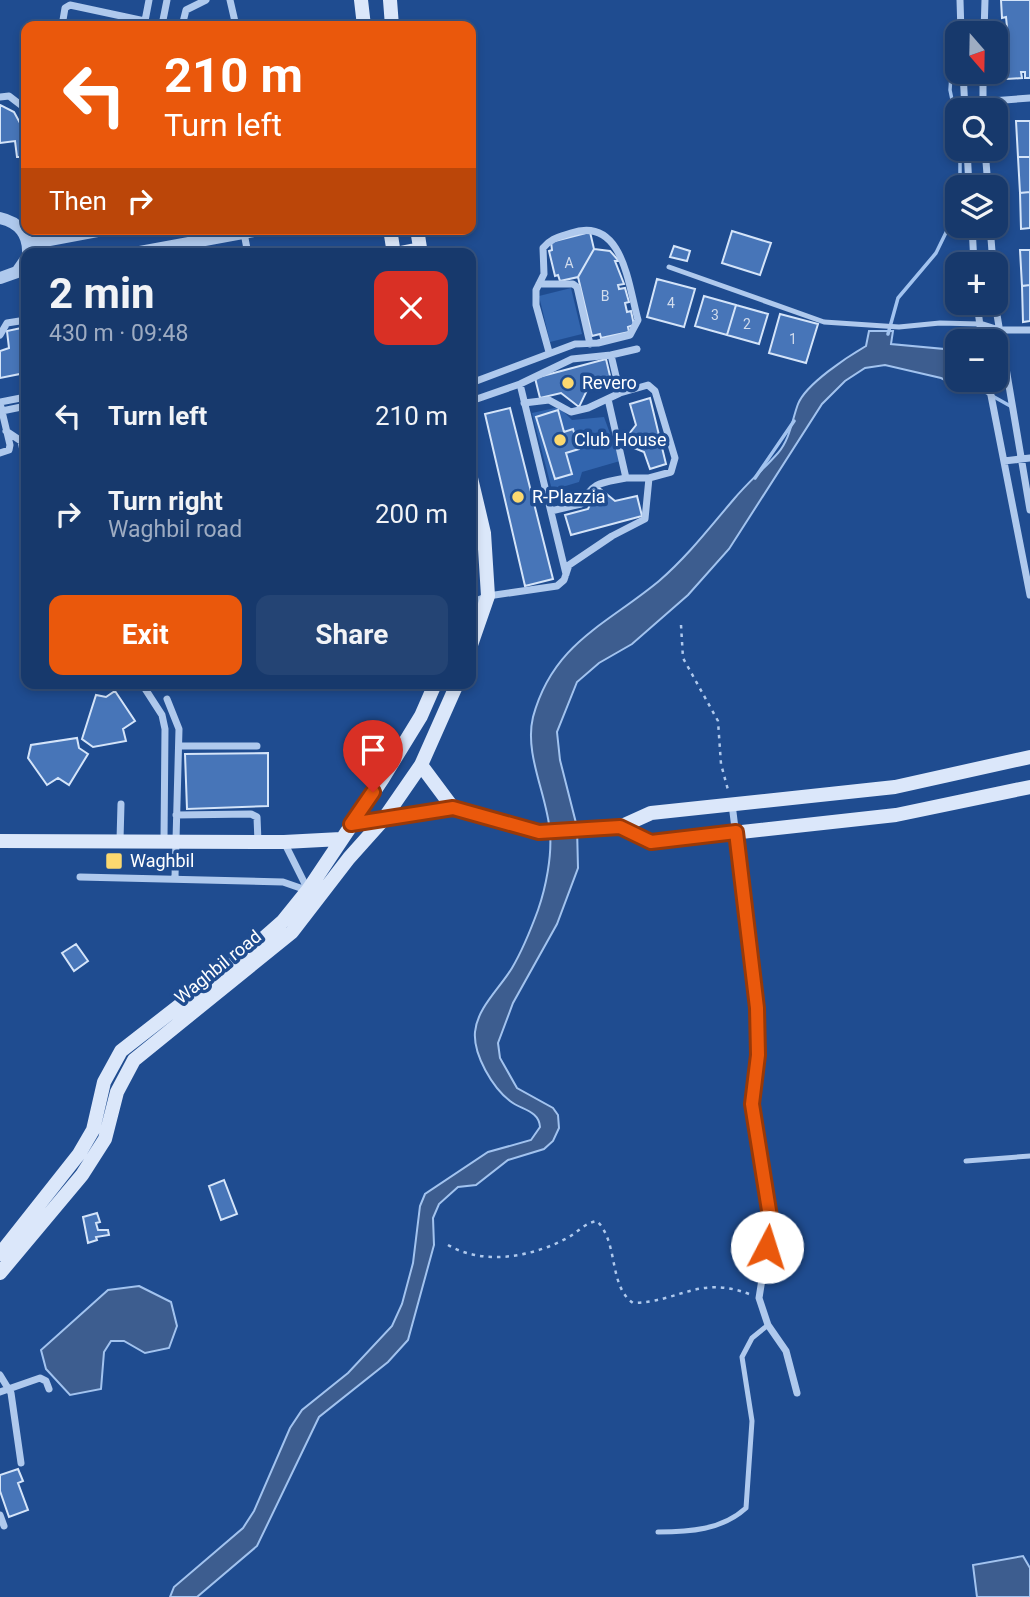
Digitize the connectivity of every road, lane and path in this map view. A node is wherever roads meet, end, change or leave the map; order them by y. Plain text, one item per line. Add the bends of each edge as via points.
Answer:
1 (149, 0) edge
2 (167, 0) edge
3 (206, 0) edge
4 (230, 0) edge
5 (361, 0) edge
6 (390, 0) edge
7 (960, 0) edge
8 (985, 0) edge
9 (63, 21) edge
10 (125, 21) edge
11 (145, 21) edge
12 (165, 21) edge
13 (184, 21) edge
14 (235, 21) edge
15 (363, 21) edge
16 (392, 21) edge
17 (961, 21) edge
18 (984, 21) edge
19 (0, 97) edge
20 (1030, 99) edge
21 (1008, 103) edge
22 (21, 105) edge
23 (1, 217) edge
24 (21, 229) edge
25 (83, 235) edge
26 (235, 235) edge
27 (198, 243) edge
28 (32, 248) edge
29 (167, 248) edge
30 (21, 267) edge
31 (669, 267) dead end
32 (1, 280) edge
33 (539, 284) junction
34 (978, 315) edge
35 (21, 321) edge
36 (980, 324) junction
37 (981, 329) edge
38 (996, 329) edge
39 (1008, 330) edge
40 (1030, 330) edge
41 (0, 335) edge
42 (590, 344) junction
43 (637, 349) dead end
44 (549, 352) junction
45 (611, 355) junction
46 (476, 380) edge
47 (520, 384) junction
48 (1008, 387) edge
49 (990, 392) edge
50 (620, 393) junction
51 (21, 399) edge
52 (476, 399) edge
53 (608, 399) junction
54 (524, 403) junction
55 (1, 405) edge
56 (21, 406) edge
57 (6, 431) junction
58 (21, 441) edge
59 (0, 453) edge
60 (1030, 458) edge
61 (1020, 460) junction
62 (1004, 461) junction
63 (626, 478) junction
64 (649, 478) junction
65 (476, 499) edge
66 (1030, 510) edge
67 (551, 511) junction
68 (566, 574) junction
69 (1030, 595) edge
70 (488, 596) junction
71 (476, 601) edge
72 (681, 625) dead end
73 (476, 631) edge
74 (145, 689) edge
75 (432, 689) edge
76 (455, 689) edge
77 (167, 699) dead end
78 (405, 742) junction
79 (178, 746) junction
80 (257, 746) dead end
81 (1030, 757) edge
82 (424, 760) junction
83 (1030, 788) edge
84 (121, 804) dead end
85 (732, 804) junction
86 (453, 808) junction
87 (176, 816) junction
88 (383, 820) junction
89 (351, 824) junction
90 (620, 827) junction
91 (736, 832) junction
92 (341, 839) junction
93 (120, 840) junction
94 (170, 840) junction
95 (0, 841) edge
96 (258, 842) junction
97 (284, 842) junction
98 (80, 877) dead end
99 (175, 877) junction
100 (314, 895) junction
101 (169, 1023) junction
102 (128, 1045) junction
103 (140, 1055) junction
104 (104, 1082) junction
105 (117, 1092) junction
106 (88, 1138) junction
107 (99, 1149) junction
108 (1030, 1156) edge
109 (966, 1161) dead end
110 (55, 1196) junction
111 (447, 1245) dead end
112 (0, 1254) edge
113 (0, 1272) edge
114 (760, 1298) junction
115 (768, 1325) junction
116 (0, 1375) edge
117 (8, 1387) junction
118 (49, 1389) dead end
119 (0, 1392) edge
120 (797, 1393) dead end
121 (21, 1463) dead end
122 (0, 1515) edge
123 (4, 1526) dead end
124 (658, 1532) dead end

1 - 11 street
2 - 12 street
3 - 13 street via 186,10
4 - 14 street
5 - 15 main road
6 - 16 main road
7 - 17 street
8 - 18 street
9 - 10 street via 70,5
19 - 22 street via 9,96
20 - 21 street
23 - 24 street
25 - 28 street
26 - 27 street
27 - 29 street
30 - 32 street
31 - 36 lane via 824,322 899,327
33 - 42 street via 576,287
33 - 42 street via 544,274 542,248 550,240 586,228 619,250 636,327 621,340
33 - 44 street via 536,304
34 - 36 street
35 - 41 street via 7,323
36 - 37 street
36 - 38 street
39 - 40 street
42 - 44 street
43 - 45 street
44 - 46 street via 530,363
45 - 47 street via 572,359
45 - 50 street
47 - 52 street
47 - 54 street
48 - 61 street
49 - 62 street
50 - 53 street
50 - 64 street via 648,385 655,391 675,458 671,472
51 - 55 street
53 - 54 street via 571,412 549,400
53 - 63 street
54 - 67 street
55 - 56 street
55 - 57 street
57 - 58 street
57 - 59 street via 9,450
60 - 61 street
61 - 62 street
61 - 66 street
62 - 69 street
63 - 64 street
63 - 67 street via 597,484 581,504
64 - 68 street via 645,520 569,565
65 - 70 main road via 484,533
67 - 68 street
68 - 70 street via 557,586
70 - 71 street
70 - 73 main road
72 - 85 path via 683,658 718,721 721,764
74 - 94 street via 166,729
75 - 78 main road, Waghbil road
76 - 82 main road, Waghbil road
77 - 79 street via 179,729
78 - 82 main road
78 - 89 main road, Waghbil road
79 - 80 street
79 - 87 street
81 - 85 main road via 895,787
82 - 86 main road
82 - 88 main road, Waghbil road
83 - 91 main road via 896,815
84 - 93 street
85 - 90 main road via 651,813
85 - 91 street
86 - 88 main road
86 - 90 main road via 539,832
87 - 94 street
87 - 96 street via 251,814 257,817
88 - 89 main road
88 - 100 main road, Waghbil road
89 - 92 main road, Waghbil road
90 - 91 main road via 651,842
91 - 114 street via 757,1008 752,1104 771,1223
92 - 97 main road
92 - 100 main road, Waghbil road
93 - 94 main road
93 - 95 main road
94 - 96 main road
94 - 99 street
96 - 97 main road
97 - 100 street
98 - 99 street
99 - 100 street via 283,881
100 - 101 main road, Waghbil road via 269,943
101 - 102 main road, Waghbil road
101 - 103 main road, Waghbil road
102 - 103 main road
102 - 104 main road, Waghbil road
103 - 105 main road, Waghbil road via 124,1074
104 - 105 main road
104 - 106 main road, Waghbil road
105 - 107 main road, Waghbil road via 106,1139
106 - 107 main road
106 - 110 main road, Waghbil road
107 - 110 main road, Waghbil road
108 - 109 lane
110 - 112 main road, Waghbil road
110 - 113 main road, Waghbil road
111 - 114 path via 501,1259 542,1248 597,1221 607,1234 621,1290 634,1303 716,1286
114 - 115 street
115 - 120 street via 786,1351
115 - 124 lane via 752,1338 742,1357 752,1421 746,1508 728,1522 683,1532
116 - 117 street
117 - 118 street via 40,1378
117 - 119 street
117 - 121 street
122 - 123 street

